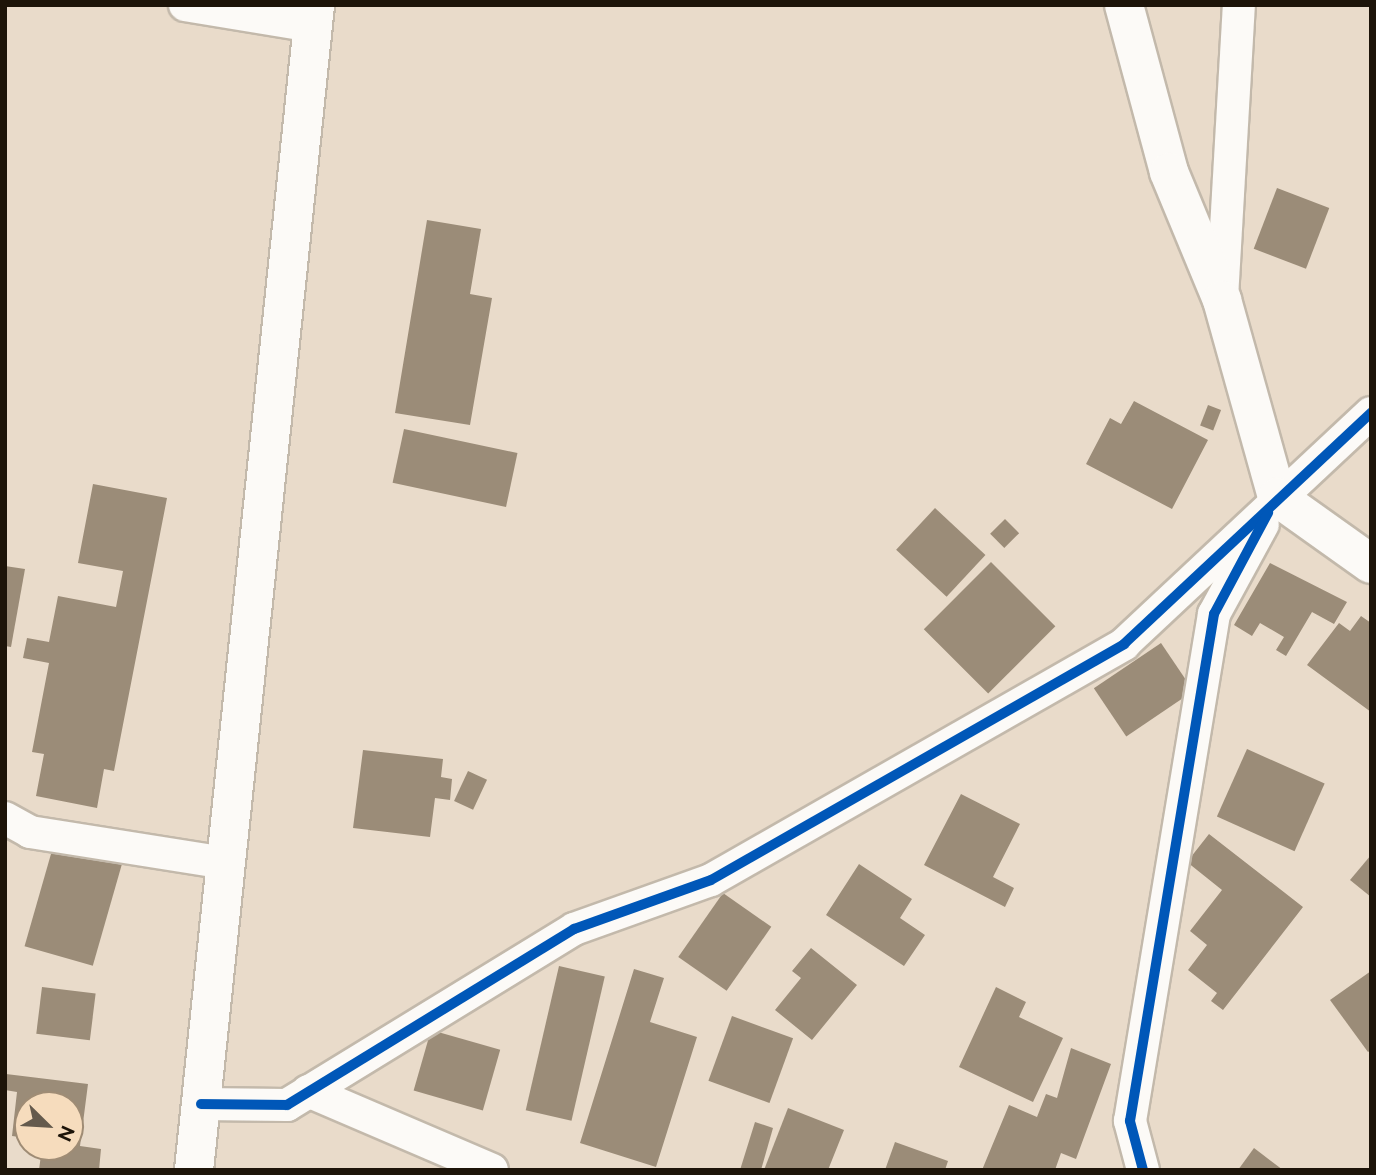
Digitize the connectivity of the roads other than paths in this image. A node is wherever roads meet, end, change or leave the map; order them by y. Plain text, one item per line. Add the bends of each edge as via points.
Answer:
1 (185, 5) edge
2 (1124, 5) edge
3 (1240, 5) edge
4 (314, 15) edge
5 (1222, 300) junction
6 (1371, 413) edge
7 (1277, 496) junction
8 (1371, 564) edge
9 (5, 818) edge
10 (226, 863) junction
11 (308, 1091) junction
12 (201, 1104) junction
13 (194, 1170) edge
14 (492, 1170) edge
15 (1143, 1170) edge

1 - 4 street
2 - 5 main road via 1169,172
3 - 5 street
4 - 10 main road
5 - 7 main road
6 - 7 street
7 - 8 main road
7 - 11 street via 1124,644 711,880 574,929
7 - 15 street via 1213,614 1130,1121
9 - 10 street via 30,832
10 - 12 main road
11 - 12 street via 287,1105
11 - 14 street
12 - 13 main road

